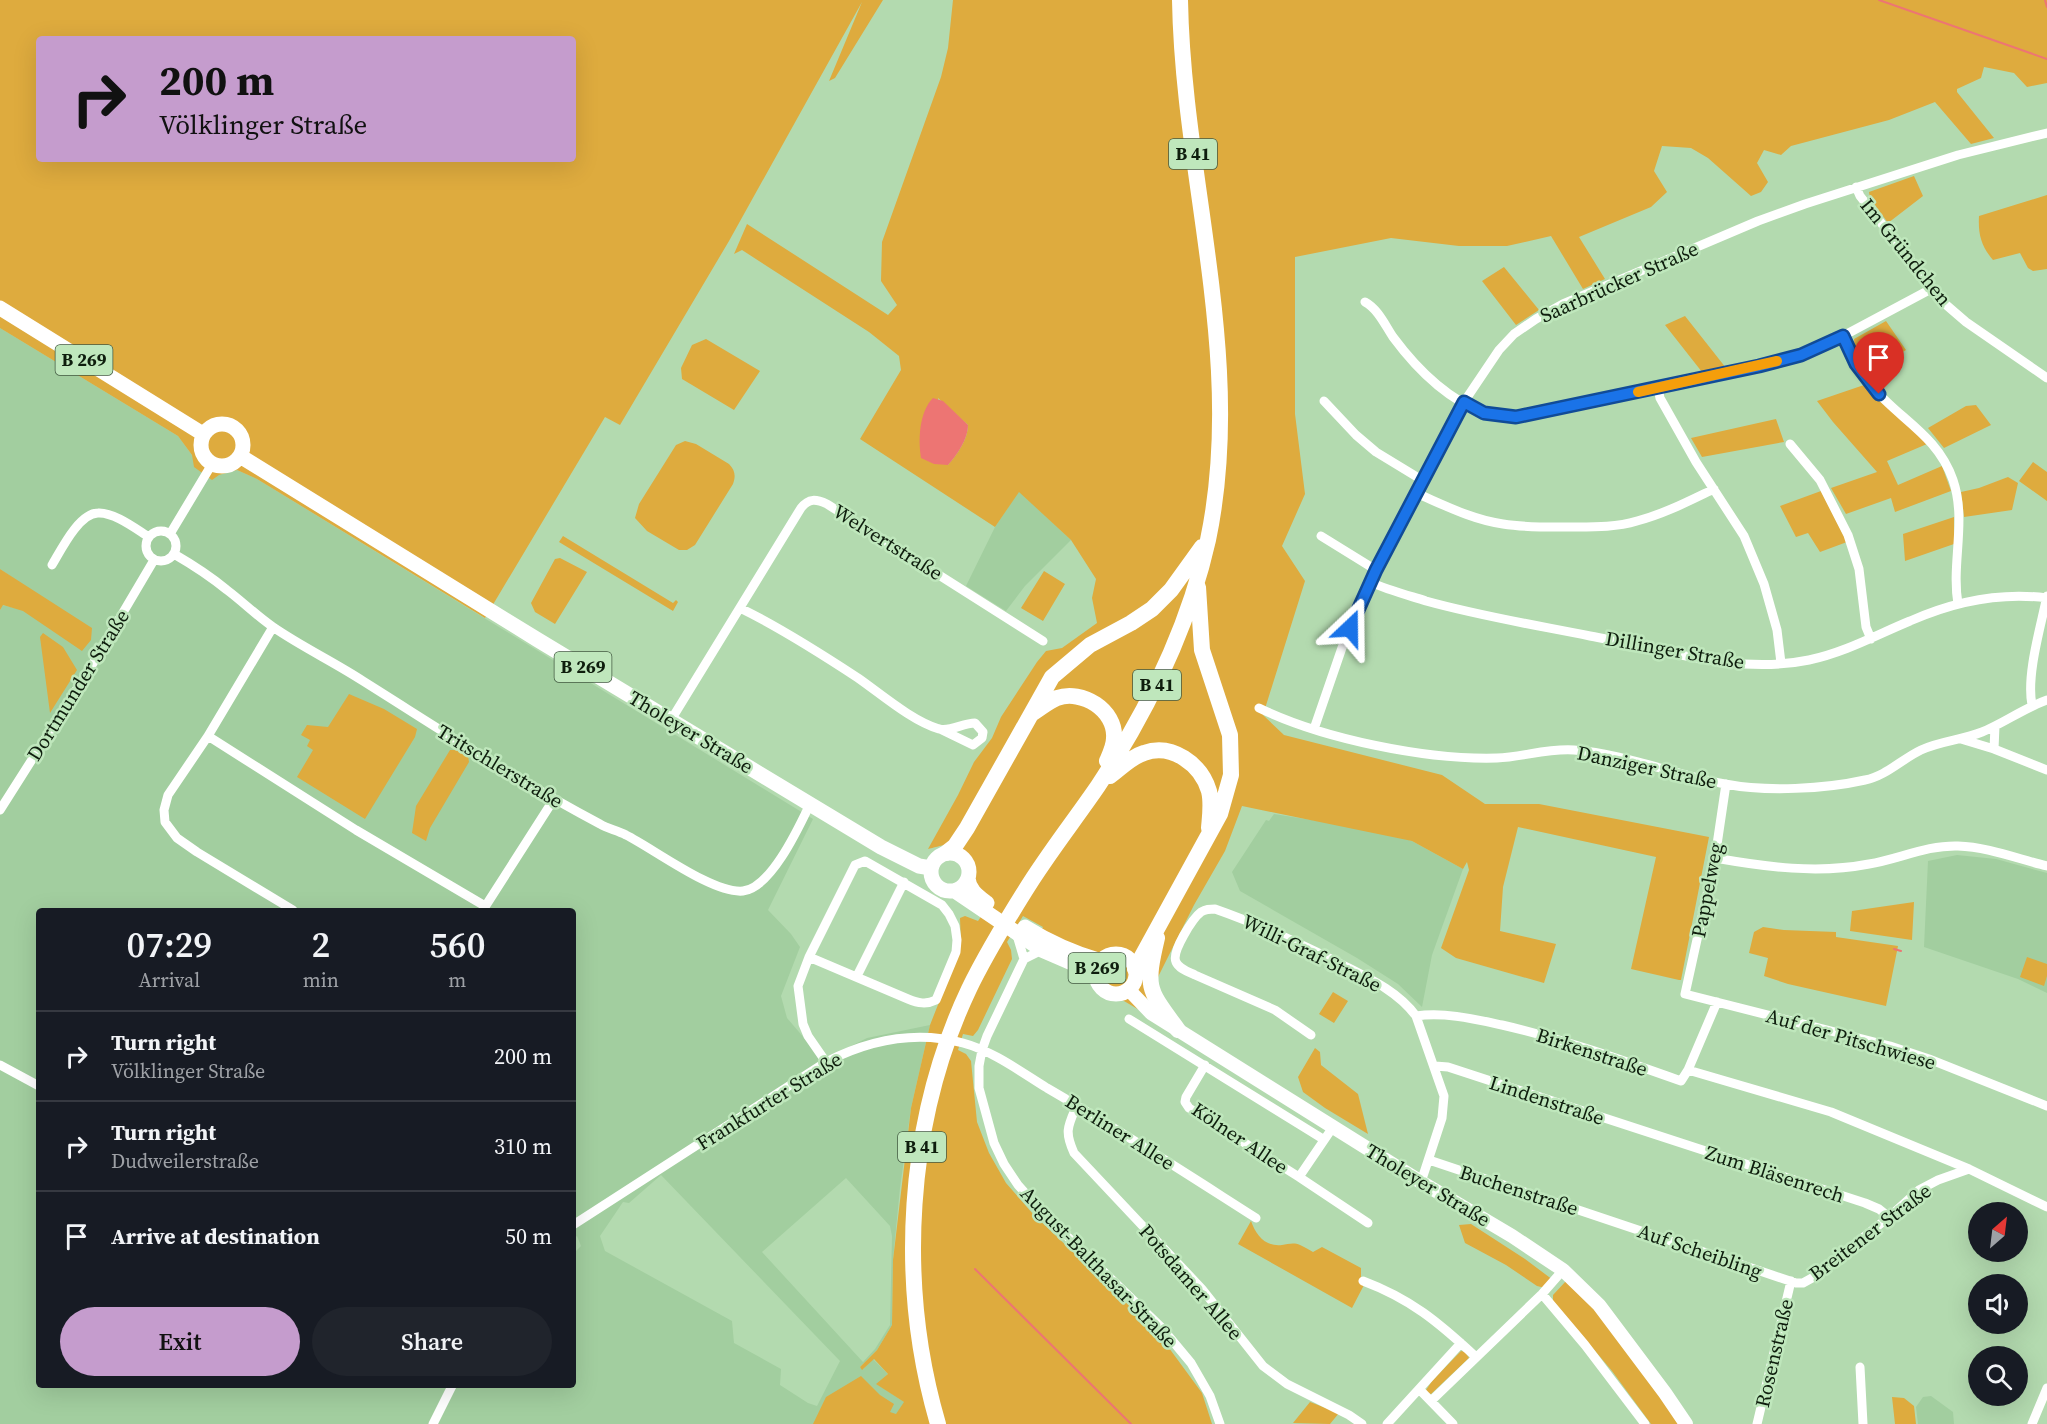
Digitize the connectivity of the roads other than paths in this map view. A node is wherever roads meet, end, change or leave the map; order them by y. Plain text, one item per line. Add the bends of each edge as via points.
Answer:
1 (1180, 0) edge
2 (2047, 133) edge
3 (1856, 187) junction
4 (1931, 289) junction
5 (1365, 302) dead end
6 (0, 308) edge
7 (1843, 336) junction
8 (2047, 378) edge
9 (1658, 388) junction
10 (1324, 401) dead end
11 (1464, 402) junction
12 (203, 434) junction
13 (1790, 444) dead end
14 (240, 456) junction
15 (212, 464) junction
16 (1422, 480) junction
17 (1714, 489) junction
18 (1416, 493) junction
19 (170, 534) junction
20 (1321, 536) dead end
21 (149, 537) junction
22 (1208, 539) junction
23 (174, 554) junction
24 (154, 560) junction
25 (52, 565) dead end
26 (1376, 570) junction
27 (1198, 577) junction
28 (1370, 582) junction
29 (2047, 597) edge
30 (1958, 603) junction
31 (740, 608) junction
32 (273, 627) junction
33 (1871, 639) junction
34 (1043, 640) dead end
35 (1781, 663) junction
36 (2047, 700) edge
37 (2032, 705) junction
38 (1259, 708) dead end
39 (1032, 714) junction
40 (671, 720) junction
41 (1995, 726) junction
42 (940, 729) dead end
43 (1314, 729) junction
44 (208, 736) junction
45 (1961, 739) junction
46 (1994, 749) junction
47 (2047, 770) edge
48 (1726, 784) junction
49 (1097, 787) junction
50 (554, 799) junction
51 (810, 804) junction
52 (0, 810) edge
53 (967, 828) junction
54 (1209, 831) junction
55 (946, 853) junction
56 (964, 858) junction
57 (1715, 858) junction
58 (2047, 866) edge
59 (931, 868) junction
60 (968, 878) junction
61 (904, 882) junction
62 (955, 891) junction
63 (290, 908) edge
64 (484, 908) edge
65 (986, 908) junction
66 (1161, 923) junction
67 (1022, 933) junction
68 (1042, 950) junction
69 (809, 957) junction
70 (1024, 958) junction
71 (1101, 961) junction
72 (1131, 963) junction
73 (857, 976) junction
74 (1096, 976) junction
75 (1129, 990) junction
76 (1685, 994) joint
77 (1717, 1002) junction
78 (1416, 1016) junction
79 (1128, 1018) dead end
80 (1178, 1030) junction
81 (1311, 1035) dead end
82 (982, 1050) junction
83 (826, 1062) junction
84 (0, 1065) edge
85 (1205, 1065) junction
86 (1435, 1066) junction
87 (1688, 1070) junction
88 (36, 1084) edge
89 (1077, 1105) junction
90 (2047, 1106) edge
91 (1333, 1127) junction
92 (1658, 1137) joint
93 (1323, 1138) junction
94 (1429, 1160) junction
95 (1969, 1169) junction
96 (1299, 1177) junction
97 (1421, 1182) junction
98 (2047, 1207) edge
99 (1889, 1217) junction
100 (1256, 1218) dead end
101 (1609, 1220) joint
102 (576, 1223) edge
103 (1368, 1223) dead end
104 (1563, 1270) junction
105 (1363, 1281) dead end
106 (1791, 1281) junction
107 (1542, 1294) junction
108 (1461, 1343) junction
109 (1475, 1356) junction
110 (1860, 1367) dead end
111 (451, 1388) edge
112 (2047, 1388) edge
113 (1419, 1389) junction
114 (1431, 1401) junction
115 (433, 1424) edge
116 (938, 1424) edge
117 (1220, 1424) edge
118 (1362, 1424) edge
119 (1388, 1424) edge
120 (1453, 1424) edge
121 (1646, 1424) edge
122 (1686, 1424) edge
123 (1757, 1424) edge
124 (1863, 1424) edge
125 (2032, 1424) edge

1 - 22 highway, B 41 via 1187,109 1220,376 1221,428
2 - 3 street, Saarbrücker Straße via 1958,155
3 - 4 street, Im Gründchen
3 - 11 street, Saarbrücker Straße via 1758,221 1563,304 1514,334
4 - 7 street
4 - 8 street, Im Gründchen via 1966,322
5 - 11 street via 1375,309 1406,354 1450,395
6 - 12 main road, B 269
7 - 9 street via 1801,355
7 - 30 street via 1870,385 1929,440 1944,460 1953,481 1959,520
9 - 11 street via 1516,417 1484,413
9 - 17 street via 1660,398
10 - 16 street via 1376,452
11 - 16 street, Saarbrücker Straße
12 - 14 main road via 218,424 235,428 242,438
12 - 15 main road via 201,451
13 - 33 street via 1820,480 1848,535
14 - 15 main road via 224,466
14 - 40 main road, Tholeyer Straße / B 269
15 - 19 street
16 - 18 street, Saarbrücker Straße
17 - 18 street via 1636,522 1534,528 1469,515
17 - 35 street via 1744,536 1764,584 1777,630
18 - 26 street, Saarbrücker Straße
19 - 21 street via 161,531
19 - 23 street via 175,541
20 - 26 street
21 - 24 street via 147,552
21 - 25 street via 122,520 98,513 77,526
22 - 27 highway, B 41
22 - 39 highway via 1152,609 1089,645 1052,676
23 - 24 street via 163,561
23 - 32 street, Tritschlerstraße via 208,575
24 - 52 street, Dortmunder Straße
26 - 28 street, Saarbrücker Straße
27 - 49 highway, B 41 via 1175,646 1150,700
27 - 54 highway via 1202,650 1227,727 1232,756 1227,794
28 - 35 street, Dillinger Straße via 1495,618 1707,660
28 - 43 street, Saarbrücker Straße via 1345,639
29 - 30 street, Dillinger Straße
29 - 37 street via 2031,678
30 - 33 street, Dillinger Straße
31 - 34 street, Welvertstraße via 805,502 818,500
31 - 40 street, Welvertstraße
31 - 42 street
32 - 44 street
32 - 50 street, Tritschlerstraße
33 - 35 street, Dillinger Straße via 1823,657
36 - 37 street, Danziger Straße
37 - 41 street, Danziger Straße
38 - 43 street, Danziger Straße
39 - 49 highway via 1058,698 1071,696 1084,698 1104,711 1115,736
39 - 53 highway
40 - 51 main road, Tholeyer Straße / B 269
41 - 45 street, Danziger Straße
41 - 46 street
43 - 48 street, Danziger Straße via 1419,753 1499,758 1574,750
44 - 63 street via 168,795 165,822 177,838
44 - 64 street
45 - 46 street
45 - 48 street, Danziger Straße via 1921,750 1868,780 1817,787
46 - 47 street
48 - 57 street, Pappelweg
49 - 54 highway via 1142,753 1176,753 1204,779 1211,811
49 - 116 highway, B 41 via 1026,889 988,953 968,991 936,1082 915,1186 913,1245 921,1347
50 - 51 street, Tritschlerstraße via 716,886 733,891 754,888 765,879
50 - 64 street
51 - 59 main road, Tholeyer Straße / B 269 via 881,847
53 - 55 highway
53 - 56 highway
54 - 66 highway
55 - 56 main road
55 - 59 main road via 937,856
56 - 60 main road, B 269 via 969,867
57 - 58 street via 1756,866 1841,868 1957,846
57 - 76 street, Pappelweg
59 - 62 main road, B 269 via 930,875 937,886
60 - 62 main road
60 - 65 main road, B 269
61 - 69 street via 872,863 855,865
61 - 73 street
61 - 73 street via 942,905 955,926 956,952 936,1000 920,1003
62 - 65 main road, B 269
65 - 67 main road, B 269
66 - 72 highway
66 - 80 highway via 1149,983 1154,997
67 - 68 main road, B 269
67 - 70 street
67 - 71 main road, B 269
68 - 70 street
68 - 74 main road, B 269
69 - 73 street
69 - 83 street via 798,986 803,1024
70 - 82 street, August-Balthasar-Straße
71 - 72 main road, B 269 via 1113,955
71 - 74 main road, B 269
72 - 75 main road, B 269 via 1135,981
74 - 75 main road, B 269 via 1101,988 1112,994
75 - 80 main road, Tholeyer Straße via 1151,1013
76 - 77 street, Auf der Pitschwiese
77 - 87 street
77 - 90 street, Auf der Pitschwiese via 1890,1046
78 - 81 street, Willi-Graf-Straße via 1408,1005 1379,984 1273,930 1215,909 1199,913 1178,945 1176,962 1195,975 1275,1010
78 - 86 street, Willi-Graf-Straße
78 - 87 street, Birkenstraße via 1446,1015 1514,1028 1681,1081
79 - 85 street
80 - 91 main road, Tholeyer Straße
82 - 83 street, Frankfurter Straße via 931,1037 898,1037 868,1044
82 - 89 street, Berliner Allee
82 - 117 street, August-Balthasar-Straße via 979,1088 1004,1164 1042,1212 1169,1336 1191,1363
83 - 102 street, Frankfurter Straße
84 - 88 street
85 - 93 street
85 - 96 street, Kölner Allee via 1186,1097 1189,1108
86 - 92 street, Lindenstraße
86 - 94 street, Willi-Graf-Straße via 1444,1105
87 - 95 street via 1831,1112
89 - 100 street, Berliner Allee
89 - 118 street, Potsdamer Allee via 1067,1138 1074,1153 1202,1289 1263,1366 1287,1384
91 - 93 street, Kölner Allee
91 - 97 main road, Tholeyer Straße
92 - 99 street, Zum Bläsenrech via 1865,1203
93 - 96 street, Kölner Allee
94 - 97 street, Willi-Graf-Straße
94 - 101 street, Buchenstraße
95 - 98 street
95 - 99 street, Breitener Straße via 1919,1190
96 - 103 street, Kölner Allee
97 - 104 main road, Tholeyer Straße
99 - 106 street, Breitener Straße via 1812,1278 1803,1283
101 - 106 street, Auf Scheibling
104 - 107 street
104 - 122 main road, Tholeyer Straße via 1599,1305
105 - 108 street via 1410,1303
106 - 123 street, Rosenstraße
107 - 109 street
107 - 121 street
108 - 109 street
108 - 113 street
109 - 114 street
110 - 124 street
111 - 115 street
112 - 125 street
113 - 114 street
113 - 119 street
114 - 120 street

